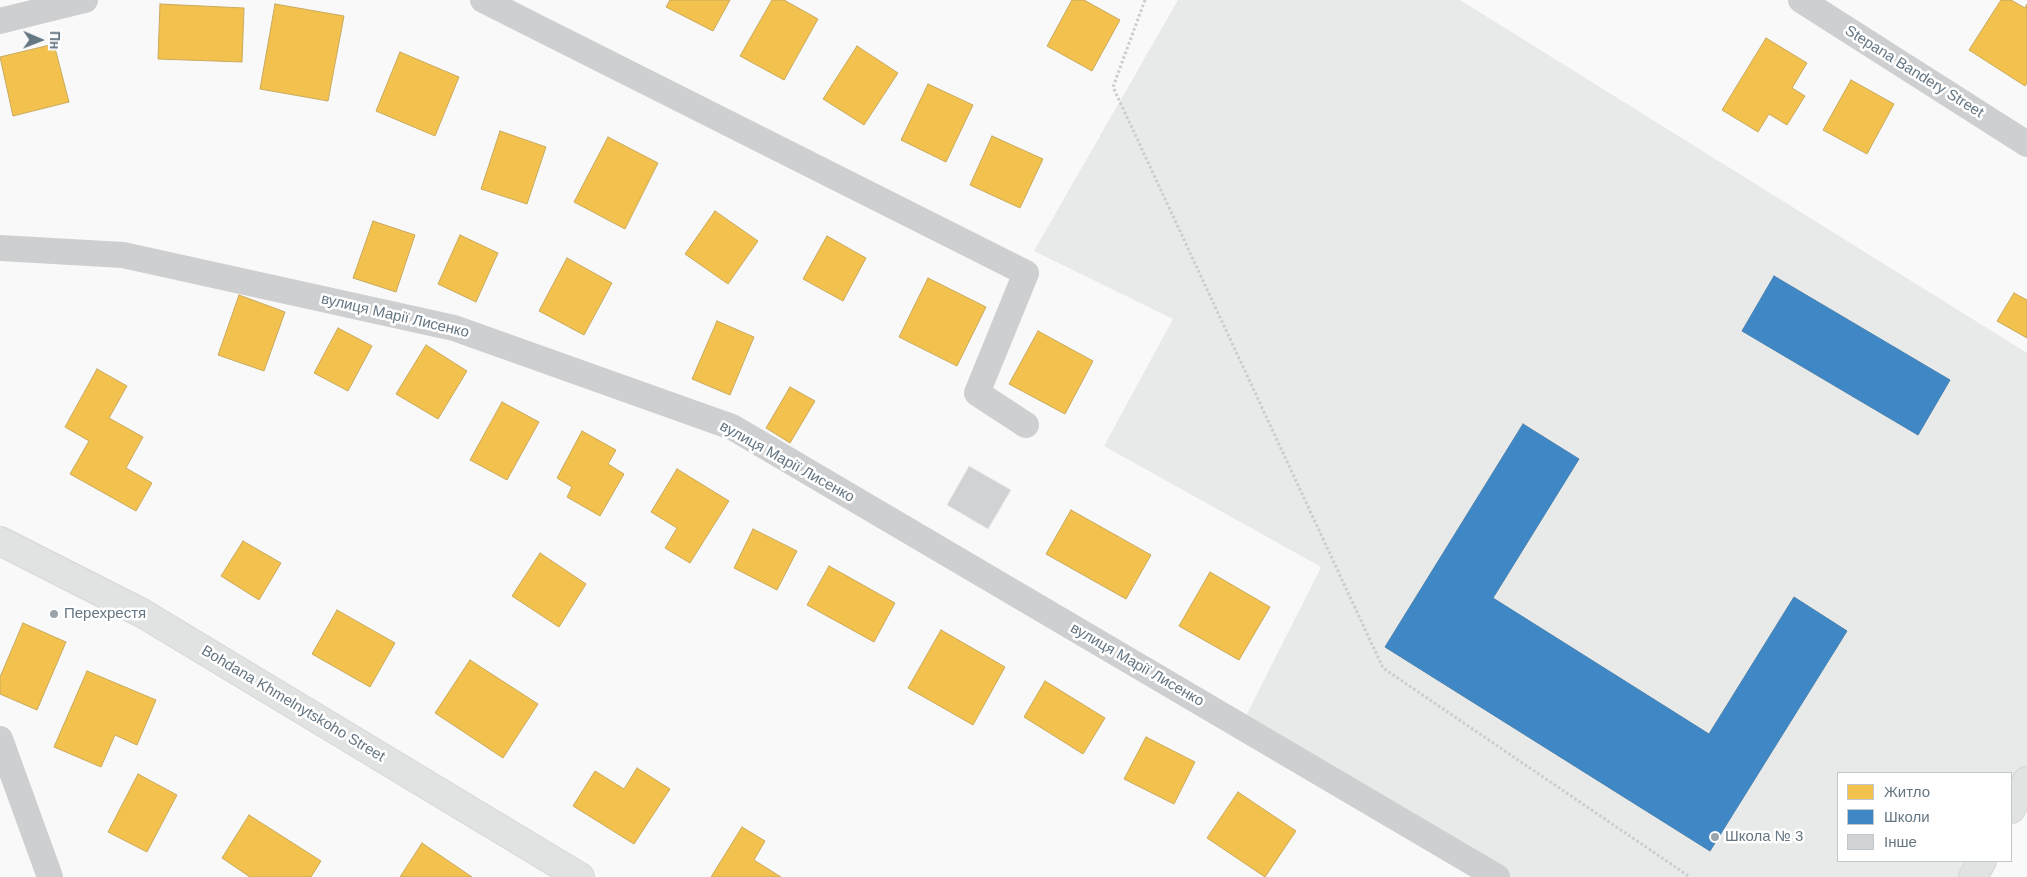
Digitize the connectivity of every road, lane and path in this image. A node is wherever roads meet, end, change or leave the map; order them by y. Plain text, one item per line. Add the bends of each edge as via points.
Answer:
1 (85, 0) edge
2 (483, 0) edge
3 (1145, 0) edge
4 (1801, 0) edge
5 (1, 17) edge
6 (2027, 144) edge
7 (0, 248) edge
8 (1026, 425) dead end
9 (0, 541) edge
10 (0, 738) edge
11 (2027, 781) edge
12 (2012, 808) edge
13 (1981, 862) edge
14 (50, 877) edge
15 (580, 877) edge
16 (1497, 877) edge
17 (1690, 877) edge
18 (1972, 877) edge

1 - 5 street
2 - 8 street via 1026,273 977,393
3 - 17 path via 1113,87 1383,668
4 - 6 street, Stepana Bandery Street
7 - 16 street, вулиця Марії Лисенко via 123,255 454,328 732,427
9 - 15 street, Bohdana Khmelnytskoho Street via 142,613
10 - 14 street
11 - 12 street
13 - 18 street

